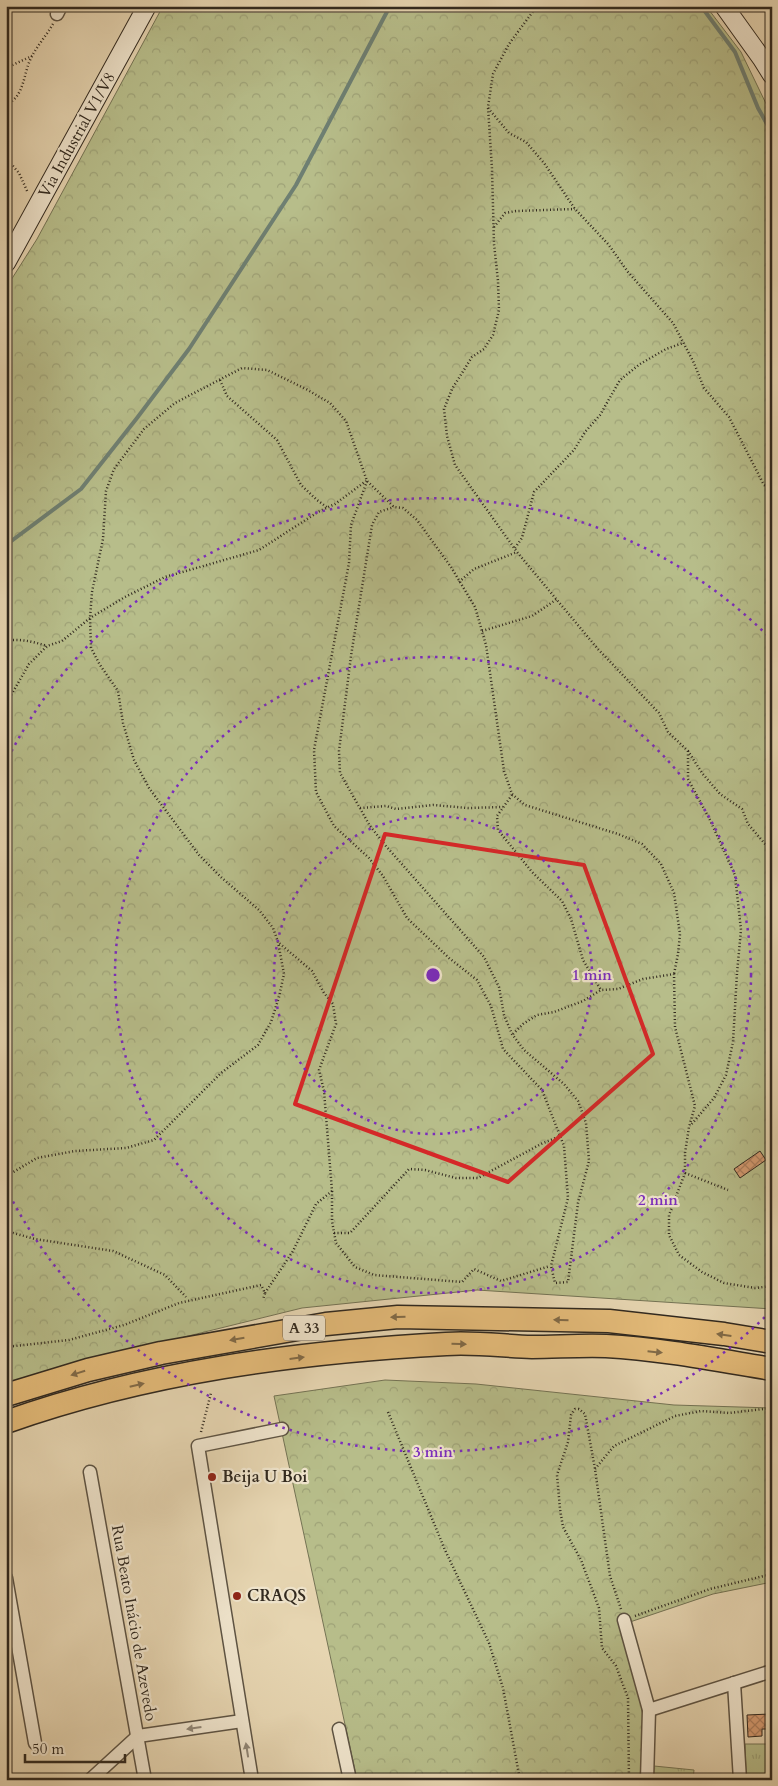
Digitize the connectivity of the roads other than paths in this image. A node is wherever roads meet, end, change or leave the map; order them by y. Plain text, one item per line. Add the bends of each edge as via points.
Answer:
1 (147, 6) edge
2 (724, 6) edge
3 (772, 76) edge
4 (6, 263) edge
5 (772, 1342) edge
6 (772, 1369) edge
7 (6, 1395) edge
8 (6, 1422) edge
9 (282, 1429) dead end
10 (90, 1472) dead end
11 (6, 1578) edge
12 (624, 1620) road end
13 (772, 1671) edge
14 (734, 1683) junction
15 (649, 1710) junction
16 (242, 1721) junction
17 (339, 1729) dead end
18 (138, 1736) junction
19 (34, 1743) dead end
20 (90, 1780) edge
21 (145, 1780) edge
22 (252, 1780) edge
23 (350, 1780) edge
24 (647, 1780) edge
25 (740, 1780) edge

1 - 4 main road, Via Industrial V1/V8
2 - 3 main road
5 -> 7 highway, A 33 via 609,1321 398,1317 326,1324 161,1353 88,1370
8 -> 6 highway, A 33 via 117,1389 200,1370 328,1354 448,1344 606,1346
9 - 16 street via 198,1446
10 - 18 street, Rua Beato Inácio de Azevedo
11 - 19 street
12 - 15 street
13 - 14 street
14 - 15 street
14 - 25 street
15 - 24 street
16 -> 18 street
22 -> 16 street
17 - 23 street
18 - 20 street
18 - 21 street, Rua Beato Inácio de Azevedo

